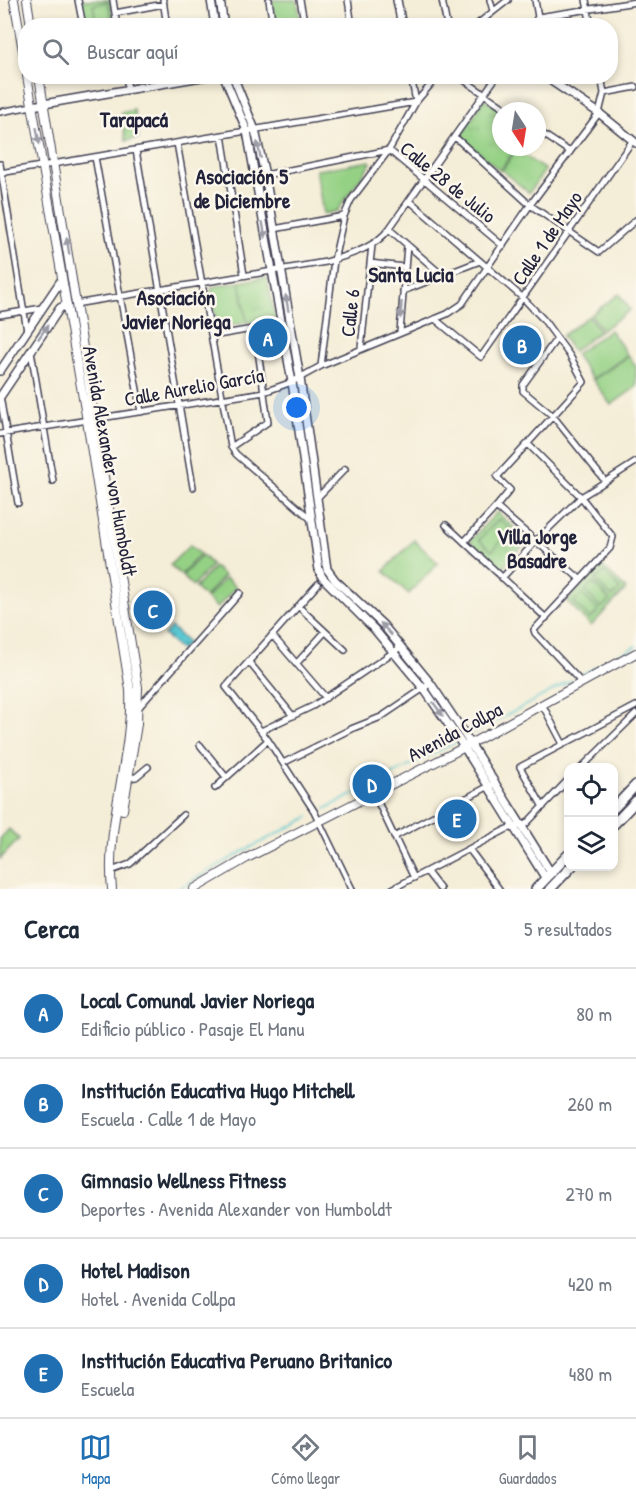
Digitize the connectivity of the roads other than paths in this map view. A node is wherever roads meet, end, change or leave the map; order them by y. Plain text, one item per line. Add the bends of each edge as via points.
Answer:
1 (14, 0) edge
2 (27, 0) edge
3 (78, 0) edge
4 (113, 0) edge
5 (210, 0) edge
6 (220, 0) edge
7 (268, 0) edge
8 (300, 0) edge
9 (348, 0) edge
10 (397, 0) edge
11 (442, 0) edge
12 (490, 0) edge
13 (508, 0) edge
14 (535, 0) edge
15 (586, 0) edge
16 (164, 2) edge
17 (636, 2) edge
18 (588, 9) junction
19 (493, 11) junction
20 (115, 13) junction
21 (538, 17) joint
22 (30, 18) edge
23 (81, 18) edge
24 (116, 18) edge
25 (167, 18) edge
26 (213, 18) edge
27 (223, 18) edge
28 (271, 18) edge
29 (303, 18) edge
30 (351, 18) edge
31 (400, 18) edge
32 (445, 18) edge
33 (485, 18) edge
34 (590, 18) edge
35 (18, 22) edge
36 (28, 84) edge
37 (40, 84) edge
38 (127, 84) edge
39 (155, 84) edge
40 (227, 84) edge
41 (236, 84) edge
42 (413, 84) edge
43 (431, 84) edge
44 (470, 84) edge
45 (492, 84) edge
46 (556, 84) edge
47 (602, 84) edge
48 (636, 87) edge
49 (128, 90) junction
50 (604, 93) junction
51 (485, 94) junction
52 (416, 102) junction
53 (496, 102) edge
54 (44, 104) junction
55 (32, 106) junction
56 (0, 112) edge
57 (598, 113) junction
58 (255, 130) junction
59 (247, 131) junction
60 (222, 135) junction
61 (546, 136) edge
62 (455, 137) junction
63 (634, 141) edge
64 (177, 143) junction
65 (136, 150) junction
66 (389, 150) junction
67 (570, 152) junction
68 (95, 157) junction
69 (0, 164) edge
70 (54, 164) junction
71 (43, 166) junction
72 (1, 173) edge
73 (265, 175) junction
74 (425, 180) junction
75 (410, 201) junction
76 (530, 205) junction
77 (344, 216) junction
78 (636, 220) edge
79 (274, 229) junction
80 (389, 229) junction
81 (569, 231) junction
82 (372, 245) junction
83 (407, 245) junction
84 (503, 246) junction
85 (333, 260) junction
86 (480, 261) junction
87 (370, 263) junction
88 (404, 267) junction
89 (487, 267) junction
90 (281, 269) junction
91 (272, 271) junction
92 (244, 275) junction
93 (442, 275) junction
94 (62, 279) junction
95 (203, 282) junction
96 (160, 289) junction
97 (403, 291) junction
98 (120, 296) junction
99 (523, 298) junction
100 (77, 303) junction
101 (66, 305) junction
102 (44, 308) junction
103 (24, 311) junction
104 (0, 315) edge
105 (435, 319) junction
106 (282, 324) junction
107 (255, 329) junction
108 (400, 332) junction
109 (27, 333) junction
110 (212, 336) junction
111 (557, 338) junction
112 (361, 348) junction
113 (31, 351) junction
114 (321, 366) junction
115 (0, 372) edge
116 (300, 378) junction
117 (11, 381) junction
118 (292, 382) junction
119 (264, 392) junction
120 (0, 397) edge
121 (222, 399) junction
122 (179, 406) junction
123 (141, 412) junction
124 (553, 416) junction
125 (91, 420) junction
126 (44, 428) junction
127 (3, 434) edge
128 (528, 444) junction
129 (231, 447) junction
130 (636, 462) edge
131 (345, 469) dead end
132 (54, 481) dead end
133 (604, 481) junction
134 (193, 487) dead end
135 (581, 497) junction
136 (317, 498) junction
137 (18, 503) dead end
138 (311, 504) junction
139 (496, 507) junction
140 (314, 522) junction
141 (446, 525) dead end
142 (464, 542) junction
143 (535, 542) junction
144 (502, 578) junction
145 (580, 579) junction
146 (318, 584) dead end
147 (240, 593) dead end
148 (298, 606) junction
149 (546, 618) junction
150 (325, 632) junction
151 (272, 635) junction
152 (345, 650) dead end
153 (398, 650) junction
154 (636, 653) edge
155 (249, 662) junction
156 (296, 664) junction
157 (581, 682) junction
158 (431, 684) junction
159 (424, 689) junction
160 (326, 698) junction
161 (542, 704) junction
162 (636, 706) edge
163 (135, 708) junction
164 (636, 714) edge
165 (293, 716) junction
166 (261, 731) junction
167 (268, 740) junction
168 (563, 744) junction
169 (200, 745) dead end
170 (467, 746) junction
171 (283, 763) junction
172 (586, 763) edge
173 (148, 767) dead end
174 (126, 777) junction
175 (226, 777) junction
176 (564, 784) edge
177 (491, 785) junction
178 (636, 785) edge
179 (215, 788) dead end
180 (374, 794) junction
181 (636, 801) edge
182 (618, 804) edge
183 (543, 807) junction
184 (183, 815) dead end
185 (618, 820) edge
186 (319, 822) junction
187 (521, 826) junction
188 (513, 828) junction
189 (394, 837) junction
190 (470, 849) junction
191 (564, 859) edge
192 (114, 871) junction
193 (568, 871) edge
194 (427, 872) junction
195 (548, 876) junction
196 (414, 878) junction
197 (112, 889) edge
198 (117, 889) edge
199 (194, 889) edge
200 (352, 889) edge
201 (392, 889) edge
202 (440, 889) edge
203 (499, 889) edge
204 (536, 889) edge
205 (550, 889) edge

1 - 35 main road
2 - 22 main road
3 - 23 street
4 - 20 street
5 - 26 street
6 - 27 street
7 - 28 street
8 - 29 street
9 - 30 street
10 - 31 street
11 - 32 street
12 - 19 street
13 - 19 street
14 - 21 street
15 - 18 street
16 - 20 street
16 - 25 street
17 - 18 street
18 - 21 street
18 - 34 street
19 - 33 street
20 - 24 street
36 - 55 main road, Avenida Alexander von Humboldt
37 - 54 main road, Avenida Alexander von Humboldt
38 - 49 street
39 - 49 street
40 - 59 street
41 - 58 street
42 - 52 street
43 - 52 street
44 - 51 street
45 - 51 street
46 - 57 street
47 - 50 street
48 - 50 street
49 - 54 street
50 - 57 street, Calle Aurelio García
51 - 53 street
51 - 62 street
52 - 58 street
52 - 66 street
54 - 55 street
54 - 70 main road, Avenida Alexander von Humboldt
55 - 56 street
55 -> 71 main road, Avenida Alexander von Humboldt
57 - 63 street
57 - 67 street, Calle Aurelio García
58 - 59 street
73 -> 58 street
59 - 60 street
59 -> 91 street
60 - 64 street
60 - 92 street
61 - 67 street
62 - 74 street
62 - 76 street
63 - 81 street, Calle 1 de Mayo
64 - 65 street
64 - 95 street
65 - 68 street
65 - 96 street
66 - 73 street, Calle 28 de Julio
66 - 74 street, Calle 28 de Julio
66 - 77 street via 351,200
67 - 76 street, Calle Aurelio García
68 - 70 street
68 - 98 street
69 - 72 street
70 - 71 street
100 -> 70 main road, Avenida Alexander von Humboldt
71 - 72 street
71 - 94 main road, Avenida Alexander von Humboldt
72 - 103 street
73 - 79 street
74 - 75 street
74 - 84 street, Calle 28 de Julio
75 - 80 street
75 - 86 street
76 - 81 street
76 - 84 street, Calle Aurelio García
77 - 79 street
77 - 85 street
78 - 81 street via 599,252
79 - 90 street
80 - 82 street
80 - 83 street
81 - 99 street, Calle 1 de Mayo
82 - 85 street
82 - 87 street, Calle 6
83 - 88 street
83 - 93 street
84 - 89 street, Calle Aurelio García
85 - 90 street
85 - 114 street
86 - 89 street
86 - 93 street
87 - 88 street
87 - 112 street, Calle 6
88 - 97 street
89 - 99 street
89 - 105 street, Calle Aurelio García via 462,304
90 - 91 street
116 -> 90 street
91 - 92 street
91 - 106 street
92 - 95 street
93 - 97 street
94 - 101 main road, Avenida Alexander von Humboldt
94 - 102 street
95 - 96 street
95 - 110 street
96 - 98 street
96 - 122 street
97 -> 108 street
98 - 100 street
98 - 123 street
99 - 105 street, Calle 1 de Mayo via 481,357
99 - 111 street
100 - 101 street
100 - 125 main road, Avenida Alexander von Humboldt
113 -> 101 street
101 - 125 main road, Avenida Alexander von Humboldt
102 - 103 street
102 - 109 street
103 - 104 street
103 - 109 street
105 - 108 street, Calle Aurelio García
106 - 107 street
106 - 118 street
107 - 110 street
107 - 119 street
108 - 112 street, Calle Aurelio García
109 - 115 street
110 - 121 street
111 - 124 street via 584,382
111 - 124 street via 523,387
112 - 114 street, Calle Aurelio García
113 - 117 street
113 - 126 street
114 - 116 street, Calle Aurelio García
115 - 117 street
116 - 118 street, Calle Aurelio García
116 - 136 street
117 - 120 street
118 - 119 street, Calle Aurelio García
118 - 138 street
119 - 121 street, Calle Aurelio García
119 - 129 street via 268,422
120 - 127 street
121 - 122 street, Calle Aurelio García
121 - 129 street
122 - 123 street, Calle Aurelio García
122 - 134 street
123 - 125 street, Calle Aurelio García
124 - 128 street
124 - 133 street
125 - 126 street, Calle Aurelio García
125 - 163 main road, Avenida Alexander von Humboldt
126 - 127 street, Calle Aurelio García
126 - 132 street
127 - 137 street
128 - 135 street
128 - 139 street via 497,477 510,490
129 - 140 street
130 - 133 street
131 - 136 street
133 - 135 street
135 - 143 street
135 - 145 street via 613,537 610,548
136 - 138 street
153 -> 136 street via 383,625 329,574
138 - 140 street
139 - 142 street
139 - 143 street
140 - 153 street via 322,577
141 - 142 street
142 - 144 street
143 - 144 street
143 - 145 street
144 - 149 street
145 - 149 street
146 - 148 street
147 - 163 street
148 - 150 street
148 - 151 street
149 - 157 street via 535,633
150 - 152 street
150 - 156 street
151 - 155 street
151 - 156 street
153 - 158 street
153 - 159 street
153 - 160 street
154 - 157 main road, Avenida Collpa
155 - 165 street
155 - 166 street via 225,687
156 - 160 street
157 - 161 main road, Avenida Collpa
158 - 159 street
158 - 170 street
159 -> 170 street
159 - 171 street via 381,717
160 - 165 street
161 - 168 street
161 - 170 main road, Avenida Collpa
162 - 168 street
163 - 174 main road, Avenida Alexander von Humboldt
164 - 172 street
165 - 166 street
166 - 167 street
167 - 171 street
167 - 175 street
168 - 183 street via 520,767
169 - 175 street
170 - 177 street
170 - 180 main road, Avenida Collpa
171 - 186 street
173 - 174 street via 136,777
174 - 192 main road, Avenida Alexander von Humboldt via 113,839
175 - 179 street
176 - 183 street
177 - 187 street
177 - 188 street
177 - 189 street
178 - 182 highway
180 - 186 main road, Avenida Collpa
180 - 189 street
181 - 185 highway
183 - 187 street
184 - 192 street via 130,864
186 - 199 main road, Avenida Collpa
186 - 200 street
187 - 188 street
187 - 195 street
188 - 190 street
188 - 195 street
189 - 196 street
190 - 194 street
190 - 203 street
191 - 195 highway
192 - 197 main road, Avenida Alexander von Humboldt
192 - 198 main road, Avenida Alexander von Humboldt
193 - 205 highway
194 - 196 street
194 - 202 street
195 - 204 highway
196 - 201 street

